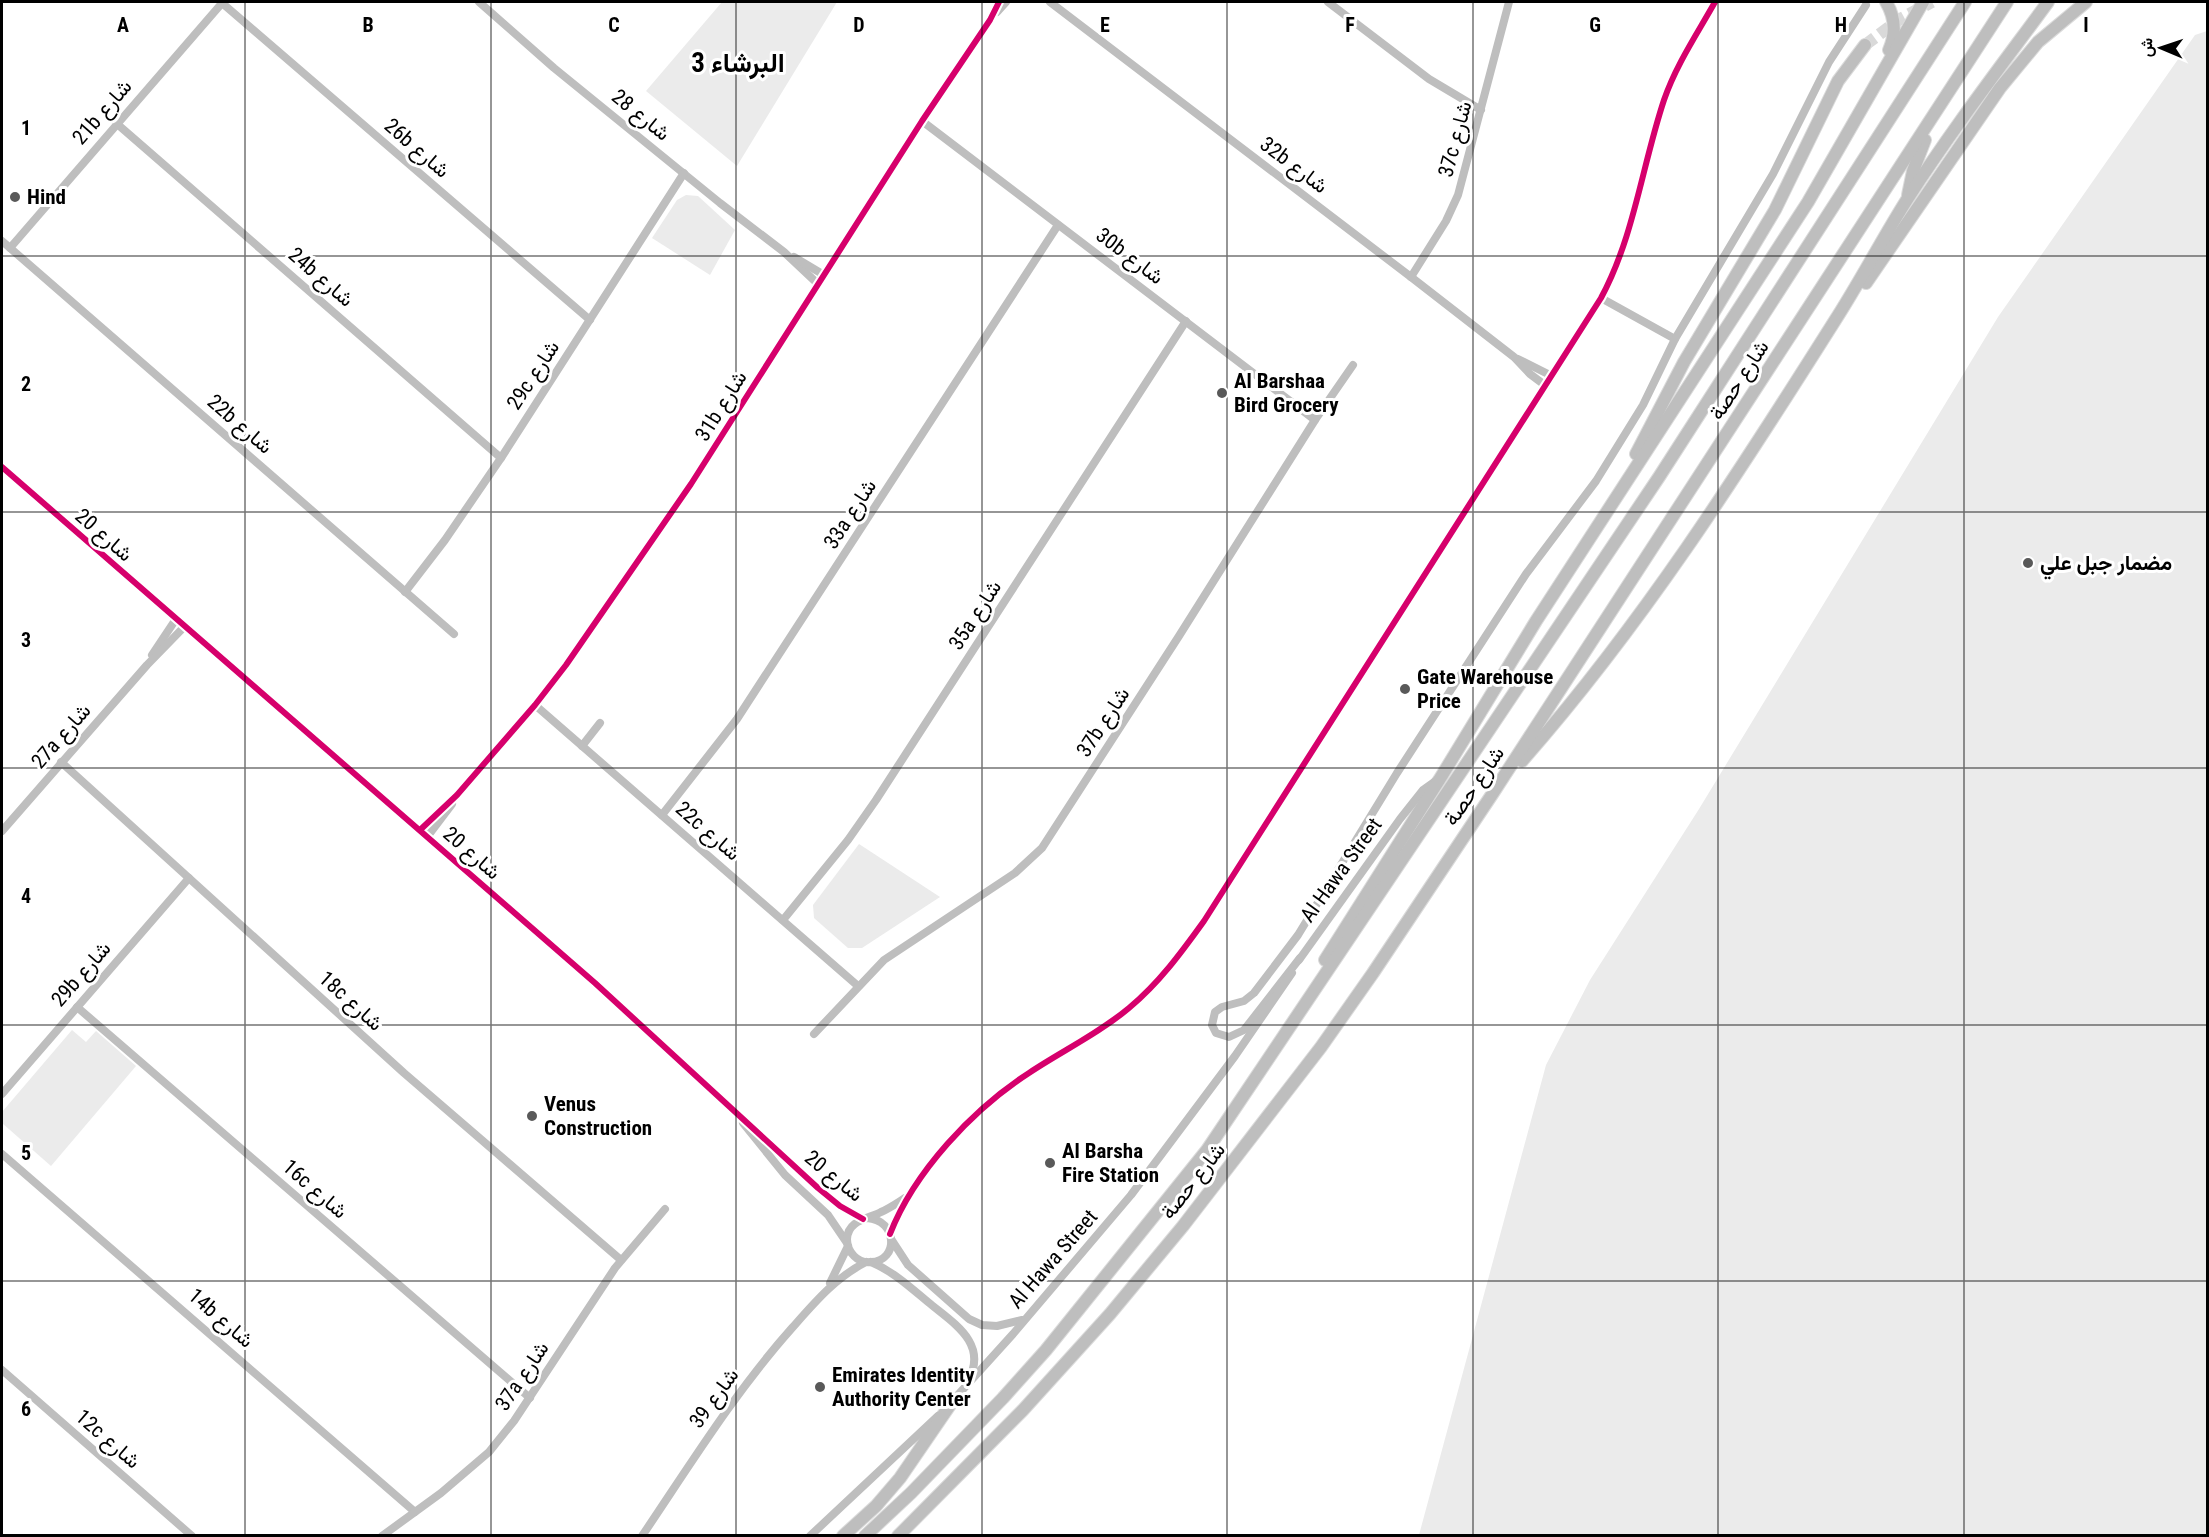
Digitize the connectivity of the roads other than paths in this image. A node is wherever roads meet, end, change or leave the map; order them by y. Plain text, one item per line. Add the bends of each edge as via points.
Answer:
1 (223, 2) edge
2 (479, 2) edge
3 (999, 2) edge
4 (1006, 2) edge
5 (1050, 2) edge
6 (1328, 2) edge
7 (1509, 2) edge
8 (1715, 2) edge
9 (1886, 2) edge
10 (1923, 2) edge
11 (1965, 2) edge
12 (2007, 2) edge
13 (2012, 2) edge
14 (2048, 2) edge
15 (2086, 2) edge
16 (1866, 5) dead end
17 (990, 20) junction
18 (1865, 45) tunnel mouth
19 (1875, 85) junction
20 (1482, 110) junction
21 (922, 121) junction
22 (116, 123) junction
23 (684, 173) junction
24 (1908, 199) junction
25 (1058, 225) junction
26 (2, 241) edge
27 (10, 248) junction
28 (784, 252) junction
29 (824, 275) junction
30 (1411, 277) junction
31 (818, 284) junction
32 (1601, 298) junction
33 (590, 320) junction
34 (1186, 321) junction
35 (1835, 321) junction
36 (1675, 339) junction
37 (1514, 357) junction
38 (1353, 365) dead end
39 (1552, 376) junction
40 (1546, 386) junction
41 (1315, 420) junction
42 (501, 458) junction
43 (2, 467) edge
44 (1620, 489) junction
45 (405, 592) junction
46 (176, 619) junction
47 (185, 626) junction
48 (454, 634) dead end
49 (147, 665) junction
50 (535, 705) junction
51 (600, 723) dead end
52 (582, 746) junction
53 (61, 762) junction
54 (1441, 777) junction
55 (1493, 793) junction
56 (457, 795) junction
57 (662, 815) junction
58 (420, 830) junction
59 (2, 831) edge
60 (427, 837) junction
61 (189, 878) junction
62 (783, 920) junction
63 (1300, 958) junction
64 (858, 986) junction
65 (77, 1007) junction
66 (1287, 1030) junction
67 (814, 1034) dead end
68 (2, 1094) edge
69 (732, 1111) junction
70 (2, 1154) edge
71 (909, 1195) junction
72 (665, 1209) dead end
73 (865, 1219) junction
74 (891, 1237) junction
75 (848, 1245) junction
76 (621, 1260) junction
77 (869, 1262) junction
78 (826, 1290) junction
79 (1024, 1320) junction
80 (2, 1370) edge
81 (959, 1395) junction
82 (530, 1398) junction
83 (950, 1405) junction
84 (415, 1512) junction
85 (192, 1536) edge
86 (382, 1536) edge
87 (642, 1536) edge
88 (810, 1536) edge
89 (843, 1536) edge
90 (865, 1536) edge
91 (898, 1536) edge

1 - 22 street, 21b شارع
1 - 33 street, 26b شارع
2 - 23 street, شارع 28
3 - 17 street, 31b شارع
4 - 17 street, 31b شارع
5 - 30 street, 32b شارع
6 - 20 street via 1429,79
7 - 20 street, 37c شارع
8 - 32 street via 1669,87 1623,248
9 - 19 main road via 1894,35
10 - 19 main road
11 - 66 main road, شارع حصة via 1659,477
12 - 55 main road, شارع حصة
13 - 24 main road via 1929,133 1915,165
14 - 24 main road
15 - 35 main road via 2038,42 2000,88 1864,286
16 - 36 street via 1828,62 1773,174
17 - 21 street, 31b شارع
18 - 44 main road via 1838,81 1780,200 1670,386
19 - 44 main road via 1783,240
20 - 30 street, 37c شارع via 1452,208
21 - 25 street, 30b شارع
21 - 29 street, 31b شارع
22 - 27 street, 21b شارع
22 - 42 street, 24b شارع
23 - 28 street, شارع 28
23 - 33 street, 29c شارع
24 - 35 main road
25 - 34 street, 30b شارع
25 - 57 street, 33a شارع via 750,700
26 - 27 street, 22b شارع
27 - 45 street, 22b شارع
28 - 29 street, شارع 28
28 - 31 street, شارع 28
29 - 31 street, 31b شارع
30 - 37 street, 32b شارع
31 - 50 street, 31b شارع via 671,514
32 - 36 street
32 - 39 street
33 - 42 street, 29c شارع
34 - 41 street, 30b شارع
34 - 62 street, 35a شارع via 876,800
35 - 55 main road via 1696,534 1630,627
36 - 63 street via 1613,456 1532,566 1397,773 1312,914 1254,993 1215,1012 1212,1025 1216,1033 1229,1037 1244,1030
37 - 39 street, 32b شارع
37 - 40 street, 32b شارع
38 - 41 street, 37b شارع
39 - 40 street
40 - 71 street via 1174,962 1115,1019 993,1099 954,1138
41 - 64 street, 37b شارع via 1041,848 1015,873 898,948
42 - 45 street, 29c شارع
43 - 46 street, شارع 20
44 - 54 main road, شارع حصة
45 - 48 street, 22b شارع
46 - 47 street, شارع 20
46 - 49 street, 27a شارع
47 - 49 street, 27a شارع
47 - 58 street, شارع 20
49 - 53 street, 27a شارع
50 - 52 street, 22c شارع
50 - 56 street, 31b شارع
51 - 52 street
52 - 57 street, 22c شارع
53 - 59 street, 27a شارع
53 - 61 street, 18c شارع
54 - 63 street, Al Hawa Street via 1411,804
54 - 66 main road, شارع حصة via 1314,978
55 - 91 main road, شارع حصة via 1340,1019 1183,1226 1030,1402
56 - 58 street, 31b شارع
56 - 60 street, 31b شارع
57 - 62 street, 22c شارع
58 - 60 street, شارع 20
60 - 69 street, شارع 20 via 595,982
61 - 65 street, 29b شارع
61 - 76 street, 18c شارع via 404,1073
62 - 64 street, 22c شارع
63 - 79 street, Al Hawa Street via 1288,981 1131,1195
64 - 67 street, 37b شارع
65 - 68 street, 29b شارع
65 - 82 street, 16c شارع
66 - 90 main road, شارع حصة via 1207,1150 1046,1350 957,1446
69 - 73 street, شارع 20 via 830,1198
69 - 75 street, شارع 20 via 785,1175 828,1215
70 - 84 street, 14b شارع
71 - 73 street
71 - 74 street
72 - 76 street, 37a شارع
73 - 74 street via 879,1221
73 - 75 street via 852,1227
74 - 77 street via 884,1257
74 - 79 street via 908,1265 969,1319 997,1326
75 - 77 street via 854,1257
75 - 78 street, شارع 39
76 - 82 street, 37a شارع
77 - 78 street, شارع 39 via 845,1274
77 - 81 street via 898,1276 962,1330 974,1360 973,1371
78 - 87 street, شارع 39 via 733,1400
79 - 81 street, Al Hawa Street
80 - 85 street, 12c شارع
81 - 83 street, Al Hawa Street
82 - 84 street, 37a شارع via 489,1452
83 - 88 street, Al Hawa Street
83 - 89 main road via 900,1478
84 - 86 street, 37a شارع

